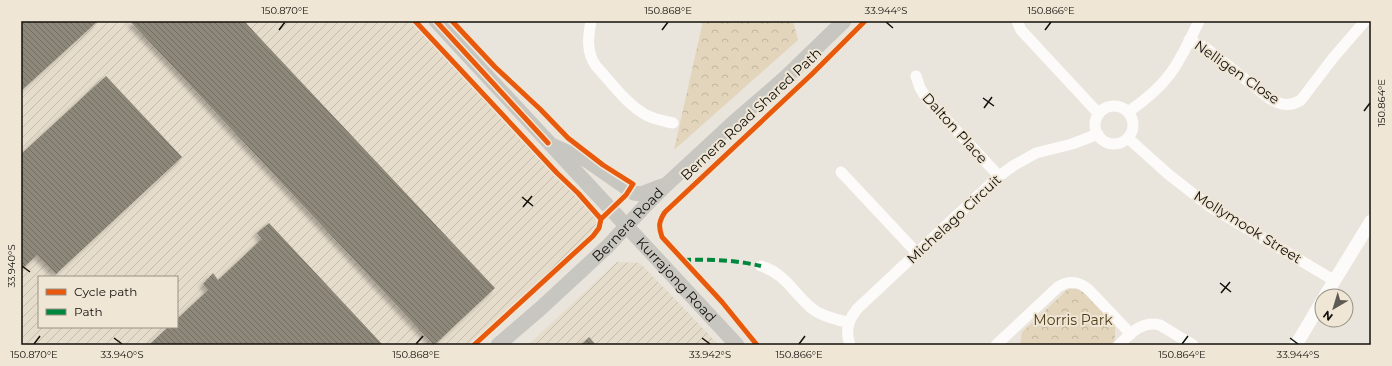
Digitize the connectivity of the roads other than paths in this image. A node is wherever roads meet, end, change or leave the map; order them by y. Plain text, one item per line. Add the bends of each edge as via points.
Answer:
1 (436, 21) edge
2 (591, 21) edge
3 (844, 21) edge
4 (1016, 21) edge
5 (1199, 21) edge
6 (1366, 21) edge
7 (1190, 40) junction
8 (916, 76) dead end
9 (1128, 112) junction
10 (1099, 114) junction
11 (673, 123) dead end
12 (1098, 134) junction
13 (1128, 138) junction
14 (548, 143) junction
15 (841, 172) dead end
16 (999, 176) junction
17 (666, 185) junction
18 (1371, 221) edge
19 (627, 227) junction
20 (917, 254) junction
21 (761, 266) dead end
22 (1334, 280) junction
23 (1330, 288) edge
24 (1314, 315) edge
25 (849, 323) junction
26 (1131, 334) junction
27 (1002, 343) edge
28 (498, 345) edge
29 (737, 345) edge
30 (850, 345) edge
31 (1119, 345) edge
32 (1193, 345) edge
33 (1296, 345) edge

1 - 14 main road, Kurrajong Road
2 - 11 street via 588,48 596,66 639,111 654,119
3 - 17 main road, Bernera Road
4 - 10 street via 1021,30
5 - 7 street
6 - 7 street, Nelligen Close via 1301,100 1286,105 1270,99 1206,48
7 - 9 street via 1166,80
8 - 16 street, Dalton Place via 927,99
9 - 10 street via 1116,106 1104,109
9 - 13 street via 1133,123
10 - 12 street via 1095,124
12 - 13 street via 1109,143 1122,142
12 - 16 street, Michelago Circuit via 1028,156
13 - 22 street, Mollymook Street via 1209,206
14 - 17 main road via 588,161 634,193 641,194
14 - 19 main road, Kurrajong Road
15 - 20 street
16 - 20 street, Michelago Circuit
17 - 19 main road, Bernera Road
18 - 22 street
19 - 28 main road, Bernera Road
19 - 29 main road, Kurrajong Road
20 - 25 street, Michelago Circuit via 857,309
21 - 25 street via 782,277 814,310
22 - 23 street
24 - 33 street
25 - 30 street
26 - 27 street via 1088,289 1071,282 1058,287
26 - 31 street
26 - 32 street via 1144,326 1160,325

